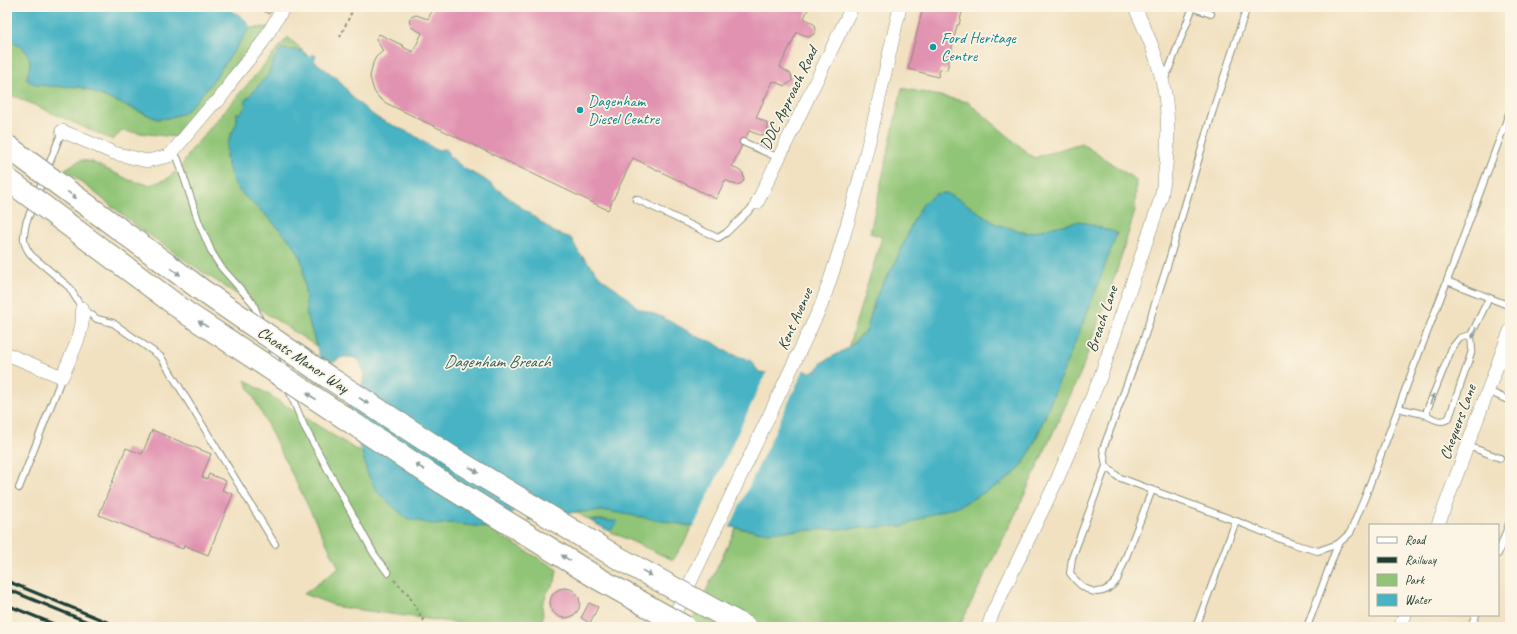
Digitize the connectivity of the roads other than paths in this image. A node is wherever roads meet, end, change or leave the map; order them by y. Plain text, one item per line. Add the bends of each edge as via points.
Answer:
1 (284, 7) edge
2 (852, 7) edge
3 (900, 7) edge
4 (1135, 7) edge
5 (1192, 7) edge
6 (1247, 7) edge
7 (1211, 14) dead end
8 (1163, 82) junction
9 (1510, 111) edge
10 (62, 131) joint
11 (743, 142) dead end
12 (7, 146) edge
13 (173, 152) junction
14 (779, 158) junction
15 (7, 179) edge
16 (636, 199) dead end
17 (757, 203) joint
18 (1447, 281) junction
19 (1489, 298) junction
20 (1510, 306) edge
21 (82, 308) junction
22 (1510, 331) edge
23 (1471, 335) junction
24 (7, 354) edge
25 (62, 377) junction
26 (1488, 391) junction
27 (1510, 400) edge
28 (1398, 408) junction
29 (1427, 415) junction
30 (1468, 446) junction
31 (1500, 458) dead end
32 (1106, 466) junction
33 (19, 488) dead end
34 (1152, 490) junction
35 (1236, 521) junction
36 (1510, 521) edge
37 (1438, 524) edge
38 (275, 544) dead end
39 (1338, 544) junction
40 (1499, 551) edge
41 (388, 573) road end
42 (1405, 616) edge
43 (1476, 616) edge
44 (669, 627) edge
45 (686, 627) edge
46 (745, 627) edge
47 (988, 627) edge
48 (1196, 627) edge
49 (1307, 627) edge
50 (1400, 627) edge
51 (1471, 627) edge

1 - 13 street via 262,43 231,81 227,90 210,106
2 - 14 street, DDC Approach Road
3 - 44 street, Kent Avenue via 866,156 836,265 821,306
4 - 8 street, Breach Lane via 1156,57
5 - 7 lane
5 - 8 lane
6 - 32 lane via 1144,338 1104,449
8 - 47 street, Breach Lane via 1168,142 1161,198 1152,228 1100,378 1057,480
9 - 18 lane
10 - 13 street via 114,153 147,161 169,156
10 - 21 lane via 26,223 24,244 31,256 69,287
11 - 14 lane
12 -> 46 highway, Choats Manor Way, bridge via 203,291 328,377 456,460 613,554
13 - 41 lane via 178,159 199,223 212,253 253,303 304,426 374,554
14 - 17 street, DDC Approach Road
45 -> 15 highway, Choats Manor Way, bridge via 599,579 443,483 195,319
16 - 17 lane via 718,238
18 - 19 lane
18 - 28 lane
19 - 20 lane
19 -> 23 lane
21 - 25 street via 83,321
21 - 38 lane via 98,319 113,323 161,357
22 - 26 street, Chequers Lane
29 -> 23 lane via 1452,348 1460,338
23 - 29 lane via 1472,350 1449,418 1441,422
24 - 25 street
25 - 33 lane
26 - 27 lane
26 - 30 street, Chequers Lane
28 - 29 lane
28 - 39 lane via 1350,533
30 - 31 lane
30 - 37 street, Chequers Lane
32 - 34 lane via 1118,477
32 - 34 lane via 1072,558 1070,572 1086,590 1100,592 1111,588
34 - 35 lane
35 - 39 lane via 1292,544 1318,551
35 - 48 lane
36 - 40 lane
39 - 49 lane
42 - 50 street
43 - 51 lane

